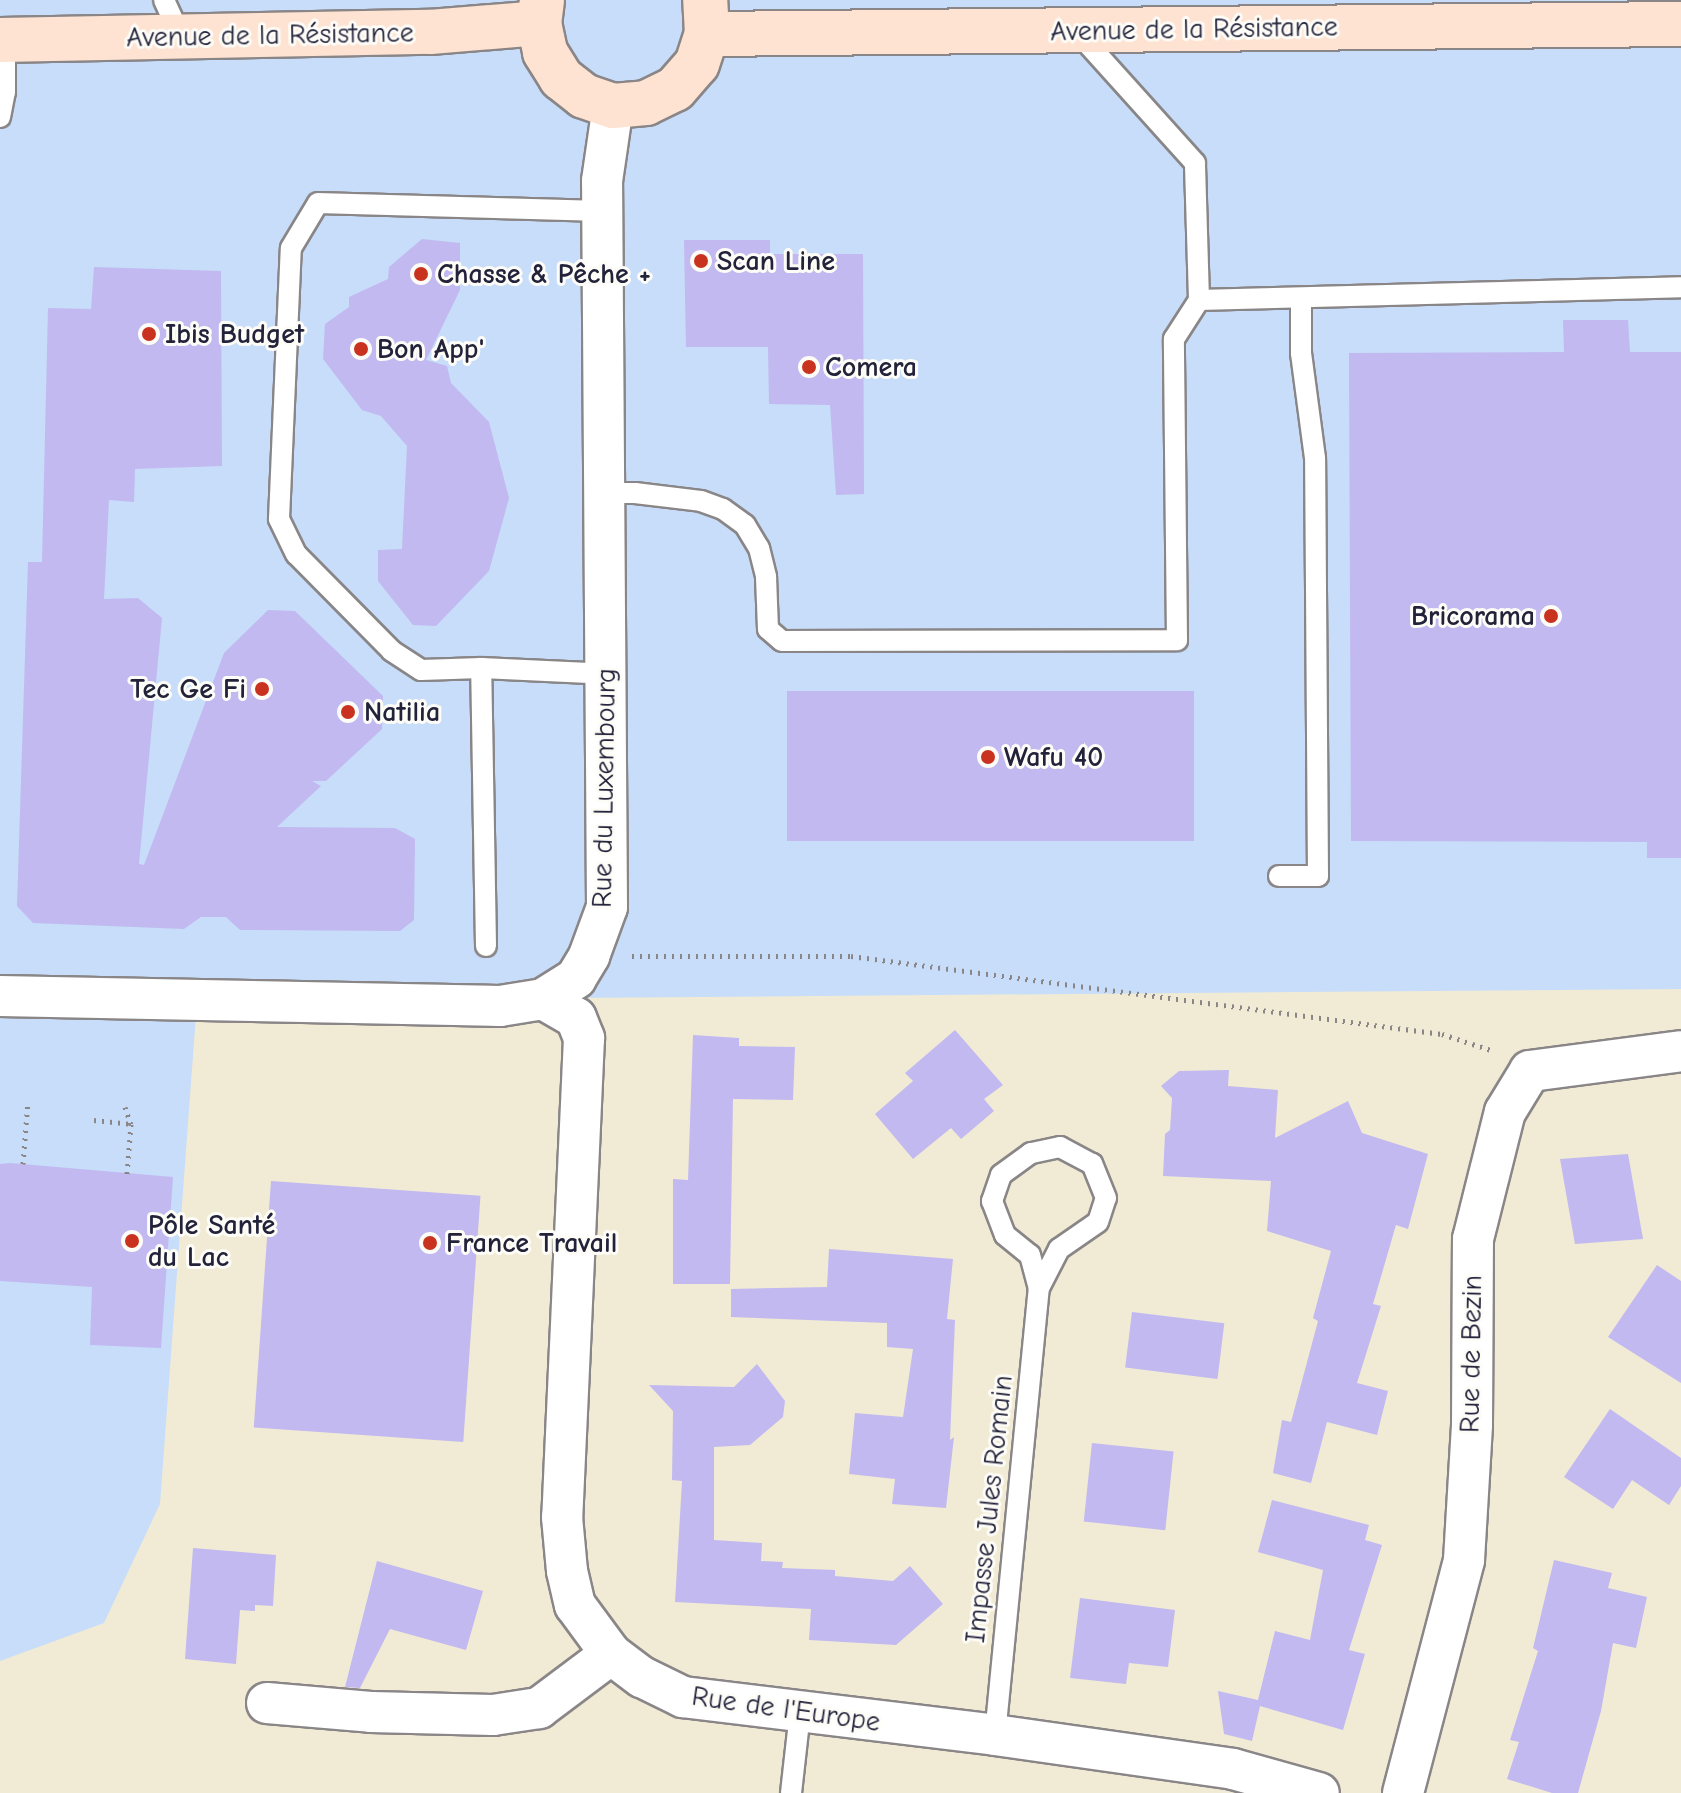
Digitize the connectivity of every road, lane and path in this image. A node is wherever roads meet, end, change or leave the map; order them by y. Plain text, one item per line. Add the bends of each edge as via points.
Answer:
1 (541, 11) edge
2 (706, 17) edge
3 (172, 19) edge
4 (1681, 24) edge
5 (1075, 30) junction
6 (2, 40) edge
7 (613, 106) junction
8 (0, 117) edge
9 (601, 211) junction
10 (1681, 287) edge
11 (1301, 298) junction
12 (1199, 300) junction
13 (604, 493) junction
14 (481, 668) junction
15 (606, 674) junction
16 (1279, 876) dead end
17 (486, 946) dead end
18 (589, 956) junction
19 (0, 996) edge
20 (543, 999) junction
21 (1681, 1051) edge
22 (1530, 1071) junction
23 (28, 1101) dead end
24 (125, 1107) dead end
25 (94, 1120) dead end
26 (131, 1124) junction
27 (23, 1164) dead end
28 (127, 1174) dead end
29 (1039, 1288) junction
30 (611, 1654) junction
31 (267, 1703) dead end
32 (800, 1713) junction
33 (995, 1735) junction
34 (791, 1793) edge
35 (1319, 1793) edge
36 (1403, 1793) edge

1 - 3 main road, Avenue de la Résistance via 430,32
1 - 7 main road via 545,52 561,78 584,96
2 - 5 main road, Avenue de la Résistance
2 - 7 main road via 697,64 675,89 646,103
3 - 6 main road, Avenue de la Résistance
4 - 5 main road, Avenue de la Résistance
5 - 12 lane via 1195,163
6 - 8 lane via 5,92
7 - 9 street, Rue du Luxembourg
9 - 13 street, Rue du Luxembourg
9 - 14 lane via 318,203 291,248 279,519 296,554 392,651 421,670
10 - 11 lane
11 - 12 lane
11 - 16 lane via 1301,353 1315,458 1318,876
12 - 13 lane via 1174,339 1177,640 782,641 768,629 766,577 759,548 745,525 701,501
13 - 15 street, Rue du Luxembourg
14 - 15 lane
14 - 17 lane
15 - 18 street, Rue du Luxembourg via 607,907
18 - 20 street, Rue du Luxembourg via 576,978
18 - 22 path via 851,956 1442,1034 1497,1052
19 - 20 street, Rue du Luxembourg via 500,1006
20 - 30 street, Rue de l'Europe via 576,1018 584,1038 562,1517 575,1605
21 - 22 street
22 - 36 street, Rue de Bezin via 1505,1112 1473,1239 1472,1425 1464,1560
23 - 27 path
24 - 26 path
25 - 26 path
26 - 28 path
29 - 29 lane, Impasse Jules Romain via 1059,1249 1098,1222 1106,1198 1092,1164 1060,1147 1031,1153 1001,1175 992,1201 1005,1235 1030,1255
29 - 33 lane, Impasse Jules Romain
30 - 31 street via 539,1708 493,1715
30 - 32 street, Rue de l'Europe via 683,1697
32 - 33 street, Rue de l'Europe
32 - 34 lane
33 - 35 street, Rue de l'Europe via 1233,1769

